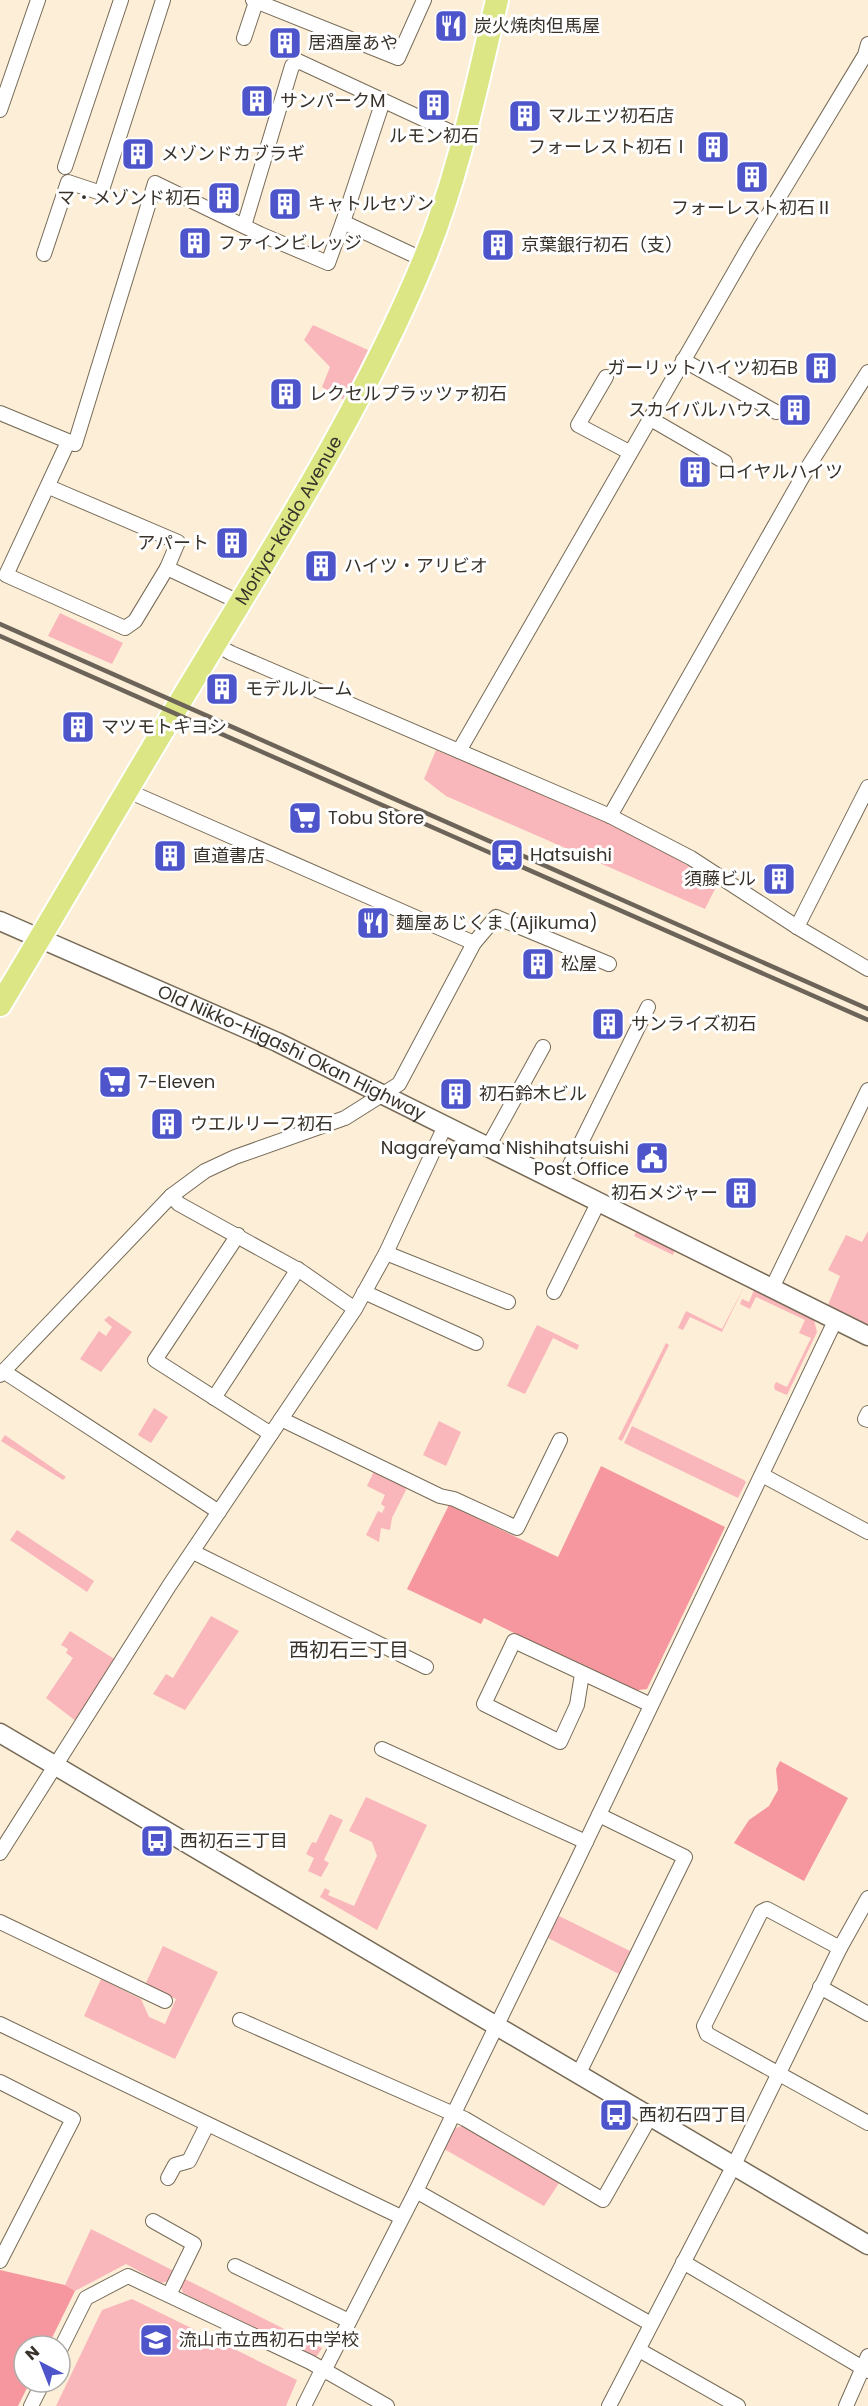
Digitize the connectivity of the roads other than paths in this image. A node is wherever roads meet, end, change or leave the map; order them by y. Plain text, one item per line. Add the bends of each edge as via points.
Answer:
1 (38, 0) edge
2 (121, 0) edge
3 (164, 0) edge
4 (424, 0) edge
5 (497, 0) edge
6 (254, 1) edge
7 (244, 38) dead end
8 (868, 44) edge
9 (383, 101) junction
10 (0, 110) edge
11 (464, 138) junction
12 (65, 167) dead end
13 (343, 222) junction
14 (244, 226) junction
15 (44, 254) dead end
16 (424, 260) junction
17 (682, 360) junction
18 (868, 372) edge
19 (606, 376) dead end
20 (776, 412) dead end
21 (0, 413) edge
22 (649, 418) junction
23 (68, 442) junction
24 (629, 452) junction
25 (725, 462) dead end
26 (49, 487) junction
27 (166, 568) junction
28 (241, 603) junction
29 (215, 644) junction
30 (459, 751) junction
31 (868, 787) edge
32 (128, 791) junction
33 (610, 816) junction
34 (0, 921) edge
35 (797, 927) junction
36 (40, 938) junction
37 (474, 943) junction
38 (609, 964) dead end
39 (868, 969) edge
40 (0, 1005) edge
41 (648, 1007) dead end
42 (543, 1047) dead end
43 (868, 1090) edge
44 (382, 1096) junction
45 (445, 1126) junction
46 (488, 1147) junction
47 (561, 1183) junction
48 (171, 1196) junction
49 (599, 1202) junction
50 (238, 1235) junction
51 (386, 1253) junction
52 (298, 1269) junction
53 (772, 1288) junction
54 (364, 1292) junction
55 (554, 1292) dead end
56 (508, 1302) dead end
57 (355, 1309) junction
58 (836, 1319) junction
59 (868, 1336) edge
60 (476, 1343) dead end
61 (2, 1373) edge
62 (214, 1398) junction
63 (868, 1413) edge
64 (281, 1419) junction
65 (868, 1420) edge
66 (271, 1434) junction
67 (560, 1440) dead end
68 (762, 1475) junction
69 (219, 1512) junction
70 (868, 1532) edge
71 (193, 1551) junction
72 (426, 1667) dead end
73 (582, 1674) junction
74 (651, 1705) junction
75 (0, 1733) edge
76 (382, 1749) dead end
77 (55, 1766) junction
78 (599, 1815) junction
79 (586, 1842) junction
80 (0, 1853) edge
81 (867, 1905) edge
82 (0, 1922) edge
83 (840, 1948) junction
84 (820, 1987) junction
85 (165, 2001) dead end
86 (868, 2014) edge
87 (240, 2020) dead end
88 (0, 2024) edge
89 (496, 2026) junction
90 (779, 2073) junction
91 (578, 2075) junction
92 (0, 2082) edge
93 (454, 2115) junction
94 (650, 2117) junction
95 (868, 2123) edge
96 (207, 2125) junction
97 (733, 2167) junction
98 (168, 2178) dead end
99 (416, 2191) junction
100 (401, 2217) junction
101 (153, 2221) dead end
102 (868, 2245) edge
103 (0, 2260) edge
104 (683, 2262) junction
105 (235, 2266) dead end
106 (169, 2295) junction
107 (349, 2321) junction
108 (651, 2324) junction
109 (68, 2334) edge
110 (639, 2350) junction
111 (866, 2365) edge
112 (324, 2371) junction
113 (304, 2406) edge
114 (387, 2406) edge
115 (609, 2406) edge
116 (738, 2406) edge
117 (846, 2406) edge

1 - 10 street
2 - 12 street
3 - 15 street via 101,192 68,182
4 - 6 street via 398,58
5 - 11 main road, Moriya-kaido Avenue
6 - 7 street
8 - 17 street via 866,55
9 - 11 street
9 - 13 street
9 - 14 street via 298,61 292,66
11 - 16 main road, Moriya-kaido Avenue
13 - 14 street via 328,263
13 - 16 street
14 - 23 street via 155,183 75,444
16 - 28 main road, Moriya-kaido Avenue via 345,424
17 - 20 street
17 - 22 street
18 - 33 street via 808,467
19 - 24 street via 578,425
21 - 23 street
22 - 24 street
22 - 25 street
23 - 26 street
24 - 30 street
26 - 27 street via 178,542
26 - 27 street via 6,575 125,628 135,621
27 - 28 street
28 - 29 main road, Moriya-kaido Avenue
29 - 30 street
29 - 32 main road, Moriya-kaido Avenue
30 - 33 street
31 - 35 street
32 - 36 main road, Moriya-kaido Avenue
32 - 37 street
33 - 35 street via 691,858
34 - 36 street, Old Nikko-Higashi Okan Highway
35 - 39 street
36 - 40 main road, Moriya-kaido Avenue
36 - 44 street, Old Nikko-Higashi Okan Highway via 216,1014
37 - 38 street via 496,917
37 - 44 street via 399,1084
41 - 47 street
42 - 46 street
43 - 53 street
44 - 45 street, Old Nikko-Higashi Okan Highway
44 - 48 street via 345,1118 205,1171
45 - 46 street, Old Nikko-Higashi Okan Highway
45 - 51 street
46 - 47 street, Old Nikko-Higashi Okan Highway
47 - 49 street, Old Nikko-Higashi Okan Highway
48 - 50 street via 178,1204
48 - 61 street
49 - 53 street, Old Nikko-Higashi Okan Highway
49 - 55 street
50 - 52 street
50 - 62 street via 156,1360
51 - 54 street
51 - 56 street
52 - 57 street
52 - 62 street
53 - 58 street, Old Nikko-Higashi Okan Highway
54 - 57 street
54 - 60 street
57 - 64 street
58 - 59 street, Old Nikko-Higashi Okan Highway
58 - 68 street
61 - 69 street
62 - 66 street
63 - 65 street
64 - 66 street
64 - 67 street via 440,1497 454,1499 517,1528
66 - 69 street
68 - 70 street
68 - 74 street
69 - 71 street
71 - 72 street
71 - 77 street
73 - 73 street via 514,1641 484,1704 560,1742 577,1705
73 - 74 street
74 - 78 street
75 - 77 street
76 - 79 street
77 - 80 street
77 - 89 street
78 - 79 street
78 - 91 street via 685,1857
79 - 89 street
81 - 83 street
82 - 85 street
83 - 84 street
83 - 90 street via 767,1909 761,1912 704,2026 707,2034
84 - 86 street
84 - 90 street
87 - 93 street
88 - 96 street
89 - 91 street
89 - 93 street
90 - 95 street
90 - 97 street
91 - 94 street
92 - 103 street via 73,2119
93 - 94 street via 603,2200
93 - 99 street
94 - 97 street
96 - 98 street via 189,2161 175,2165
96 - 100 street
97 - 102 street
97 - 104 street
99 - 100 street
99 - 108 street
100 - 107 street
101 - 106 street via 194,2244
104 - 108 street
104 - 111 street
105 - 107 street
106 - 109 street via 128,2276 86,2298
106 - 112 street
107 - 112 street
108 - 110 street
110 - 115 street
110 - 116 street
111 - 117 street
112 - 113 street
112 - 114 street

